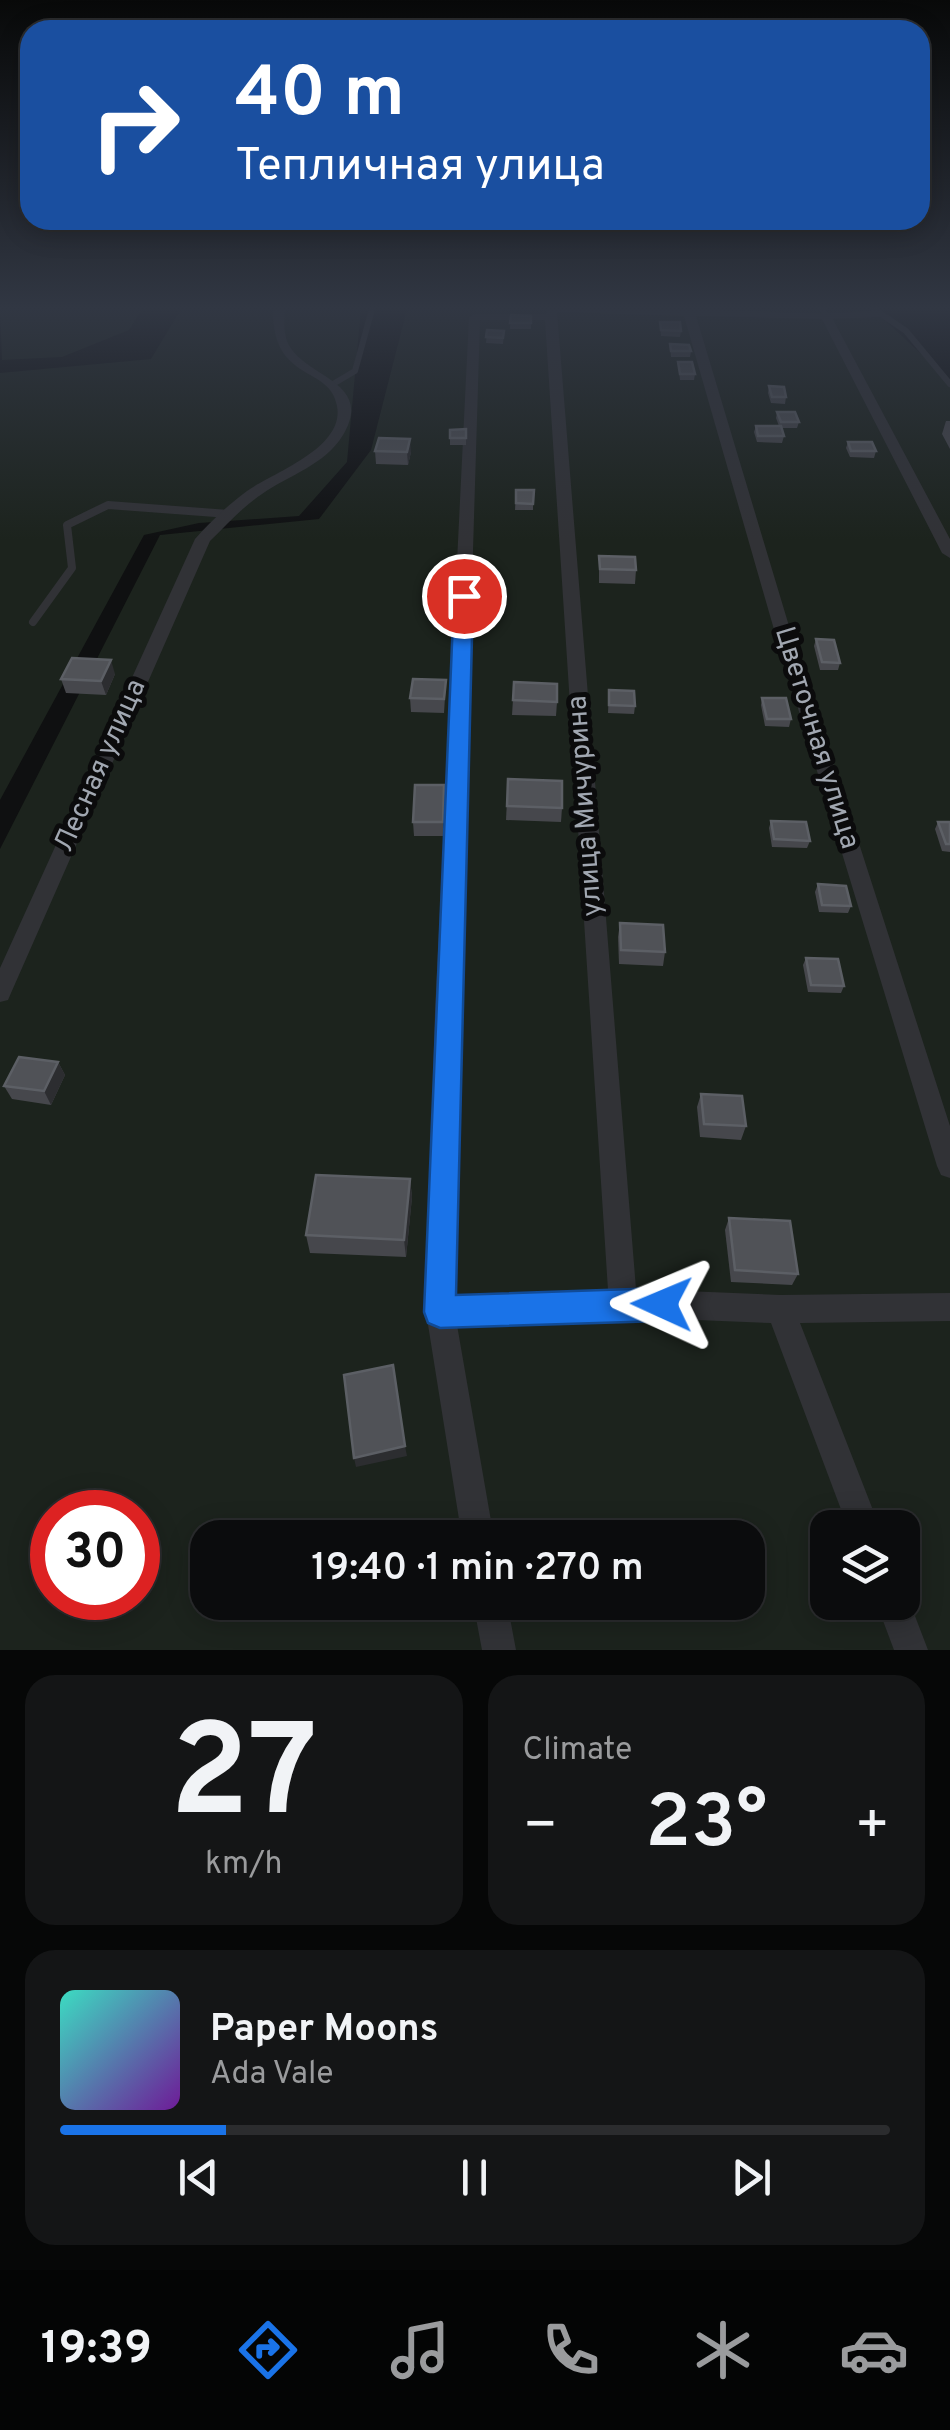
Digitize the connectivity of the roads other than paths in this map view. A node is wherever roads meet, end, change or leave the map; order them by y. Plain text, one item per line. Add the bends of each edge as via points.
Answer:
1 (334, 386) edge
2 (473, 386) edge
3 (557, 386) edge
4 (711, 386) edge
5 (863, 386) edge
6 (230, 514) junction
7 (950, 553) edge
8 (33, 622) dead end
9 (0, 993) edge
10 (950, 1166) edge
11 (623, 1303) junction
12 (950, 1307) edge
13 (780, 1309) junction
14 (440, 1312) junction
15 (857, 1510) edge
16 (475, 1520) edge
17 (493, 1620) edge
18 (900, 1620) edge
19 (499, 1650) edge
20 (911, 1650) edge

1 - 6 street via 344,402 341,428 318,454
2 - 14 street
3 - 11 street, улица Мичурина
4 - 10 street, Цветочная улица
5 - 7 street
6 - 8 lane via 108,505 66,525 72,568
6 - 9 street, Лесная улица via 203,538
11 - 13 street
11 - 14 street
12 - 13 street
13 - 15 street
14 - 16 street
17 - 19 street
18 - 20 street

